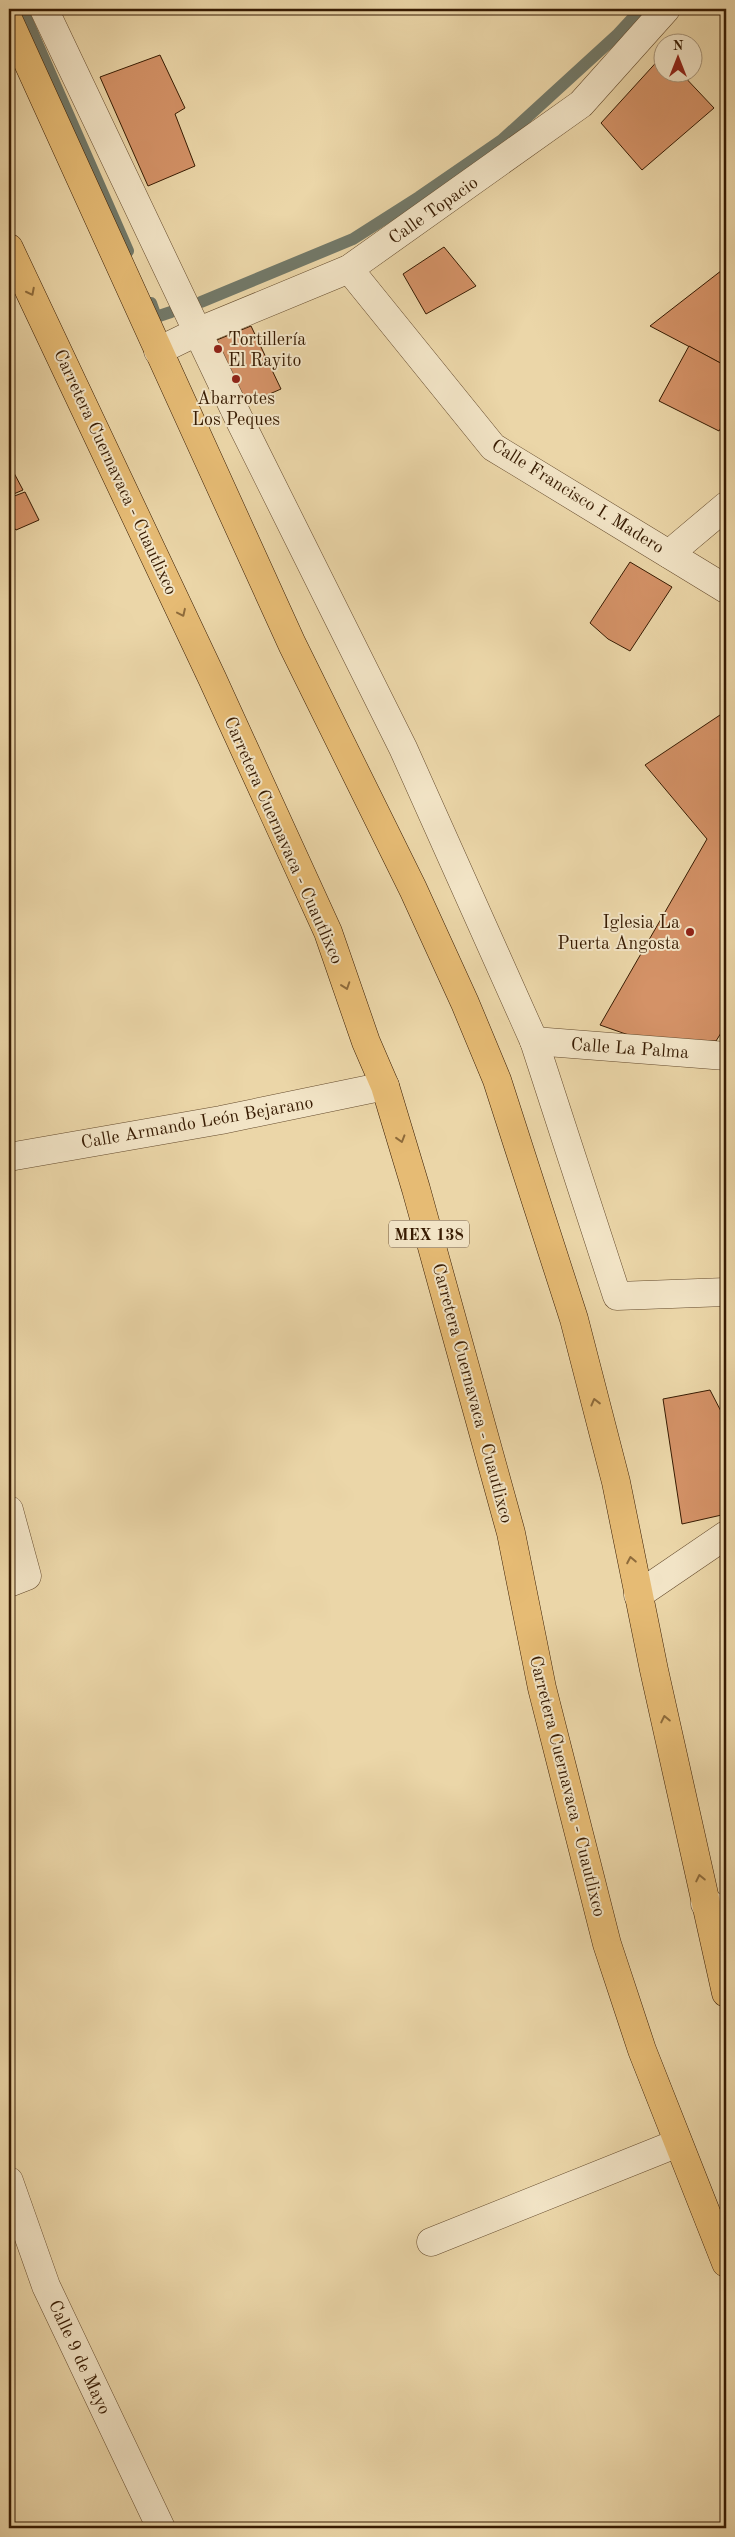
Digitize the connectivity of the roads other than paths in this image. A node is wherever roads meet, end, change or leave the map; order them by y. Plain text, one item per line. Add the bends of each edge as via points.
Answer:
1 (44, 9) edge
2 (666, 9) edge
3 (9, 21) edge
4 (9, 248) edge
5 (349, 269) junction
6 (197, 332) junction
7 (158, 351) junction
8 (726, 506) edge
9 (669, 554) junction
10 (726, 589) edge
11 (534, 1041) junction
12 (726, 1056) edge
13 (385, 1086) junction
14 (10, 1152) edge
15 (726, 1292) edge
16 (9, 1510) edge
17 (726, 1535) edge
18 (9, 1583) edge
19 (638, 1595) junction
20 (716, 1907) edge
21 (726, 1993) edge
22 (678, 2143) junction
23 (9, 2181) edge
24 (432, 2242) dead end
25 (726, 2263) edge
26 (161, 2528) edge

1 - 6 street
2 - 5 street, Calle Topacio via 581,104
3 - 7 main road
4 -> 13 main road, Carretera Cuernavaca - Cuautlixco / MEX 138 via 328,932 366,1042
5 - 6 street, Calle Topacio
5 - 9 street, Calle Francisco I. Madero via 493,447
6 - 7 street, Calle Topacio
6 - 11 street via 403,748
19 -> 7 main road via 616,1482 574,1319 497,1080 413,889 292,644
8 - 9 street
9 - 10 street, Calle Francisco I. Madero
11 - 12 street, Calle La Palma
11 - 15 street via 618,1296
13 - 14 street, Calle Armando León Bejarano via 221,1120
13 -> 22 main road, Carretera Cuernavaca - Cuautlixco / MEX 138 via 511,1533 542,1688 607,1944 642,2050
16 - 18 street via 27,1576
17 - 19 street
20 -> 19 main road
20 - 21 main road
22 - 24 street
22 - 25 main road, Carretera Cuernavaca - Cuautlixco / MEX 138
23 - 26 street, Calle 9 de Mayo via 46,2286

